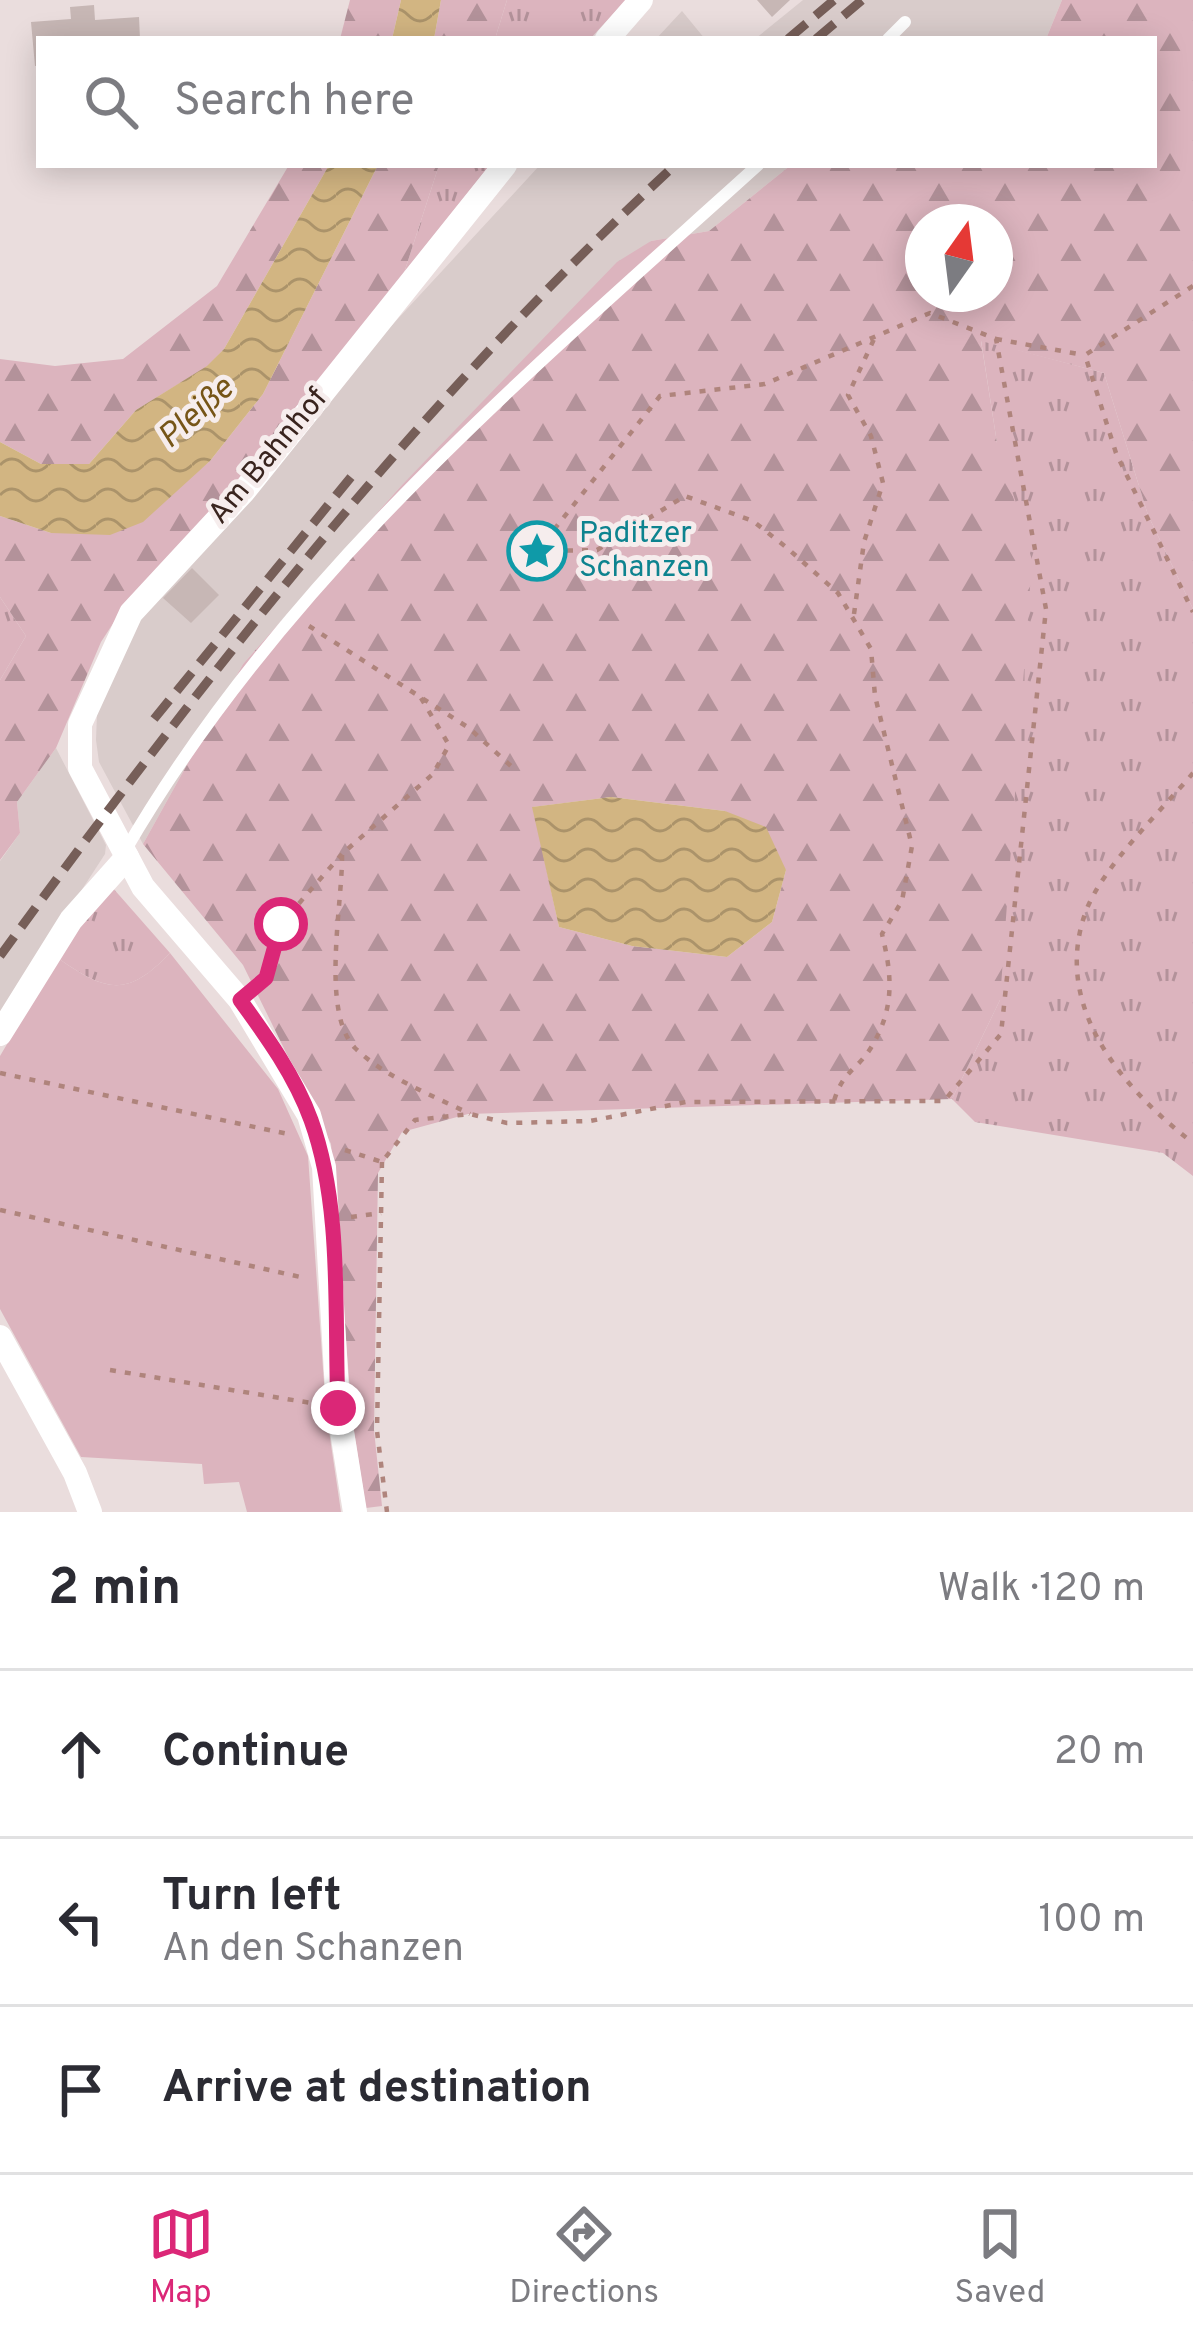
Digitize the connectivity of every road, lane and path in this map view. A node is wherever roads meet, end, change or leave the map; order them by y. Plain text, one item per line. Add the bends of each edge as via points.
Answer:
1 (641, 0) edge
2 (905, 22) dead end
3 (610, 36) edge
4 (891, 36) edge
5 (503, 168) edge
6 (755, 168) edge
7 (1193, 286) edge
8 (874, 337) junction
9 (996, 339) junction
10 (1085, 355) junction
11 (1193, 612) edge
12 (294, 616) junction
13 (853, 618) junction
14 (421, 698) junction
15 (511, 766) dead end
16 (1193, 772) edge
17 (342, 854) junction
18 (126, 855) junction
19 (240, 1000) junction
20 (0, 1034) edge
21 (0, 1073) edge
22 (834, 1103) junction
23 (470, 1114) junction
24 (318, 1141) junction
25 (1193, 1143) edge
26 (382, 1162) junction
27 (0, 1210) edge
28 (332, 1284) junction
29 (0, 1337) edge
30 (110, 1370) dead end
31 (338, 1408) junction
32 (90, 1512) edge
33 (355, 1512) edge
34 (387, 1512) edge

1 - 3 street
2 - 4 lane
5 - 18 street, Am Bahnhof via 244,491 131,613 80,724 80,768
6 - 12 lane via 496,397
7 - 10 path
8 - 9 path via 930,313
8 - 13 path via 848,395 871,436 883,483
8 - 13 path via 765,384 659,396 537,551 597,550 686,496 753,521 838,593
9 - 10 path
9 - 22 path via 1046,610 1001,1034 944,1101
10 - 11 path via 1116,453
12 - 14 path
12 - 18 lane via 253,663
13 - 22 path via 871,650 912,846 902,901 882,934 894,981 872,1048 841,1076
14 - 15 path
14 - 17 path via 449,745 433,774
16 - 25 path via 1087,907 1074,959 1111,1066
17 - 19 path via 281,924 266,978
17 - 23 path via 334,974 351,1045
18 - 19 street
18 - 20 street via 71,920
19 - 24 street via 292,1079
21 - 24 path
22 - 23 path via 686,1102 590,1121 507,1123
23 - 26 path via 415,1120
24 - 26 path
24 - 28 street
26 - 34 path via 377,1431
27 - 28 path
28 - 31 street
29 - 32 street
30 - 31 path
31 - 33 street

